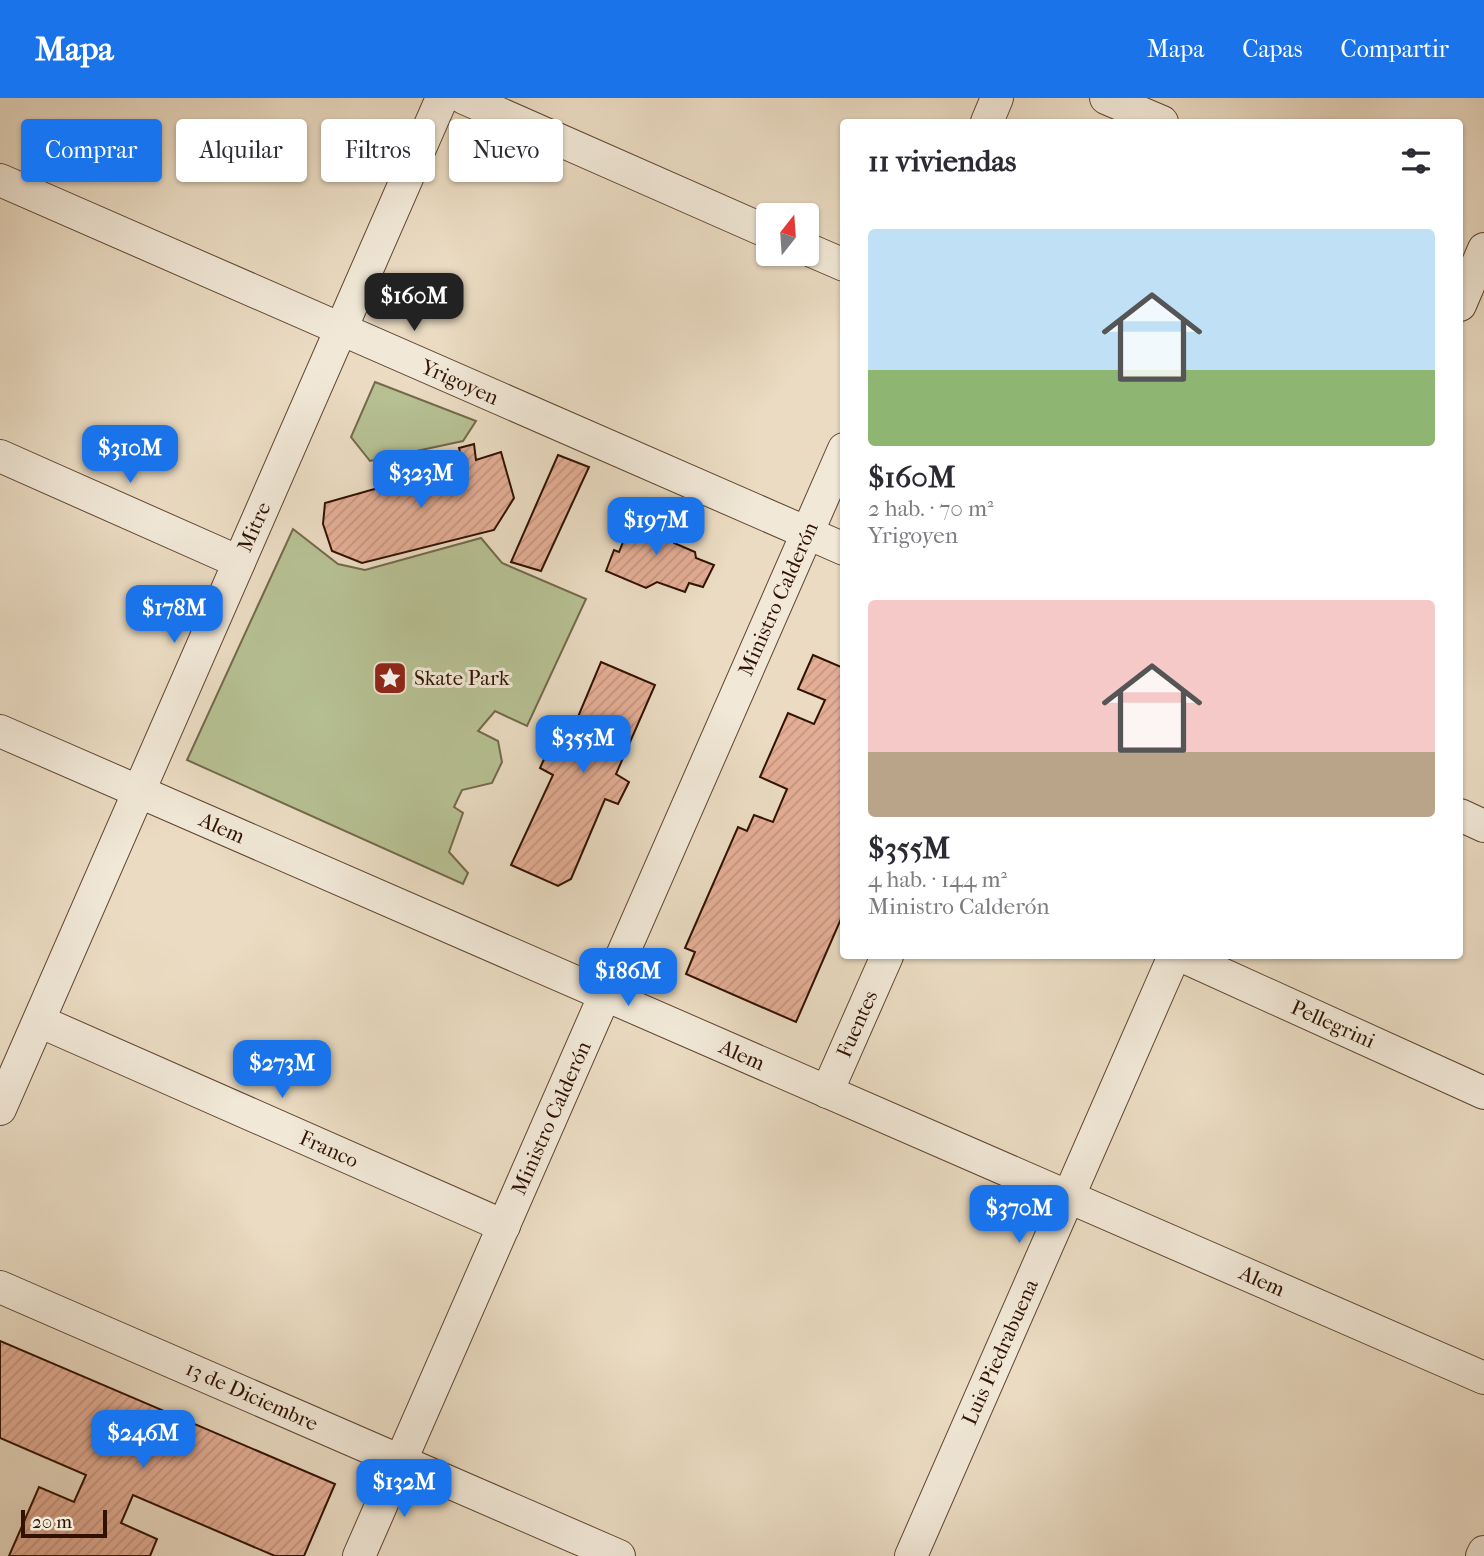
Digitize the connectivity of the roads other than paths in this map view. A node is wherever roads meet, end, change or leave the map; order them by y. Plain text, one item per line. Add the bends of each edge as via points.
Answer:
1 (442, 98) edge
2 (464, 98) edge
3 (997, 98) edge
4 (1106, 98) edge
5 (987, 119) edge
6 (1155, 119) edge
7 (0, 180) edge
8 (756, 227) edge
9 (819, 254) edge
10 (1477, 256) edge
11 (840, 263) edge
12 (1463, 296) edge
13 (341, 329) junction
14 (0, 456) edge
15 (840, 458) edge
16 (807, 533) junction
17 (840, 547) edge
18 (239, 562) junction
19 (0, 731) edge
20 (139, 791) junction
21 (1463, 816) edge
22 (1484, 826) edge
23 (886, 959) edge
24 (1173, 959) edge
25 (1189, 959) edge
26 (605, 995) junction
27 (38, 1021) junction
28 (827, 1092) junction
29 (1484, 1093) edge
30 (0, 1109) edge
31 (1068, 1197) junction
32 (504, 1226) junction
33 (0, 1287) edge
34 (1484, 1378) edge
35 (401, 1461) junction
36 (359, 1556) edge
37 (618, 1556) edge
38 (911, 1556) edge

1 - 13 street, Mitre
2 - 8 street
3 - 5 street
4 - 6 street
7 - 13 street, Yrigoyen
9 - 11 street
10 - 12 street
13 - 16 street, Yrigoyen
13 - 18 street, Mitre
14 - 18 street
15 - 16 street, Ministro Calderón
16 - 17 street, Yrigoyen
16 - 26 street, Ministro Calderón
18 - 20 street, Mitre
19 - 20 street, Alem
20 - 26 street, Alem
20 - 27 street, Mitre
21 - 22 street
23 - 28 street, Fuentes
24 - 31 street, Luis Piedrabuena
25 - 29 street, Pellegrini
26 - 28 street, Alem
26 - 32 street, Ministro Calderón
27 - 30 street, Mitre
27 - 32 street, Franco
28 - 31 street, Alem
31 - 34 street, Alem
31 - 38 street, Luis Piedrabuena
32 - 35 street, Ministro Calderón
33 - 35 street, 13 de Diciembre
35 - 36 street, Ministro Calderón
35 - 37 street, 13 de Diciembre

